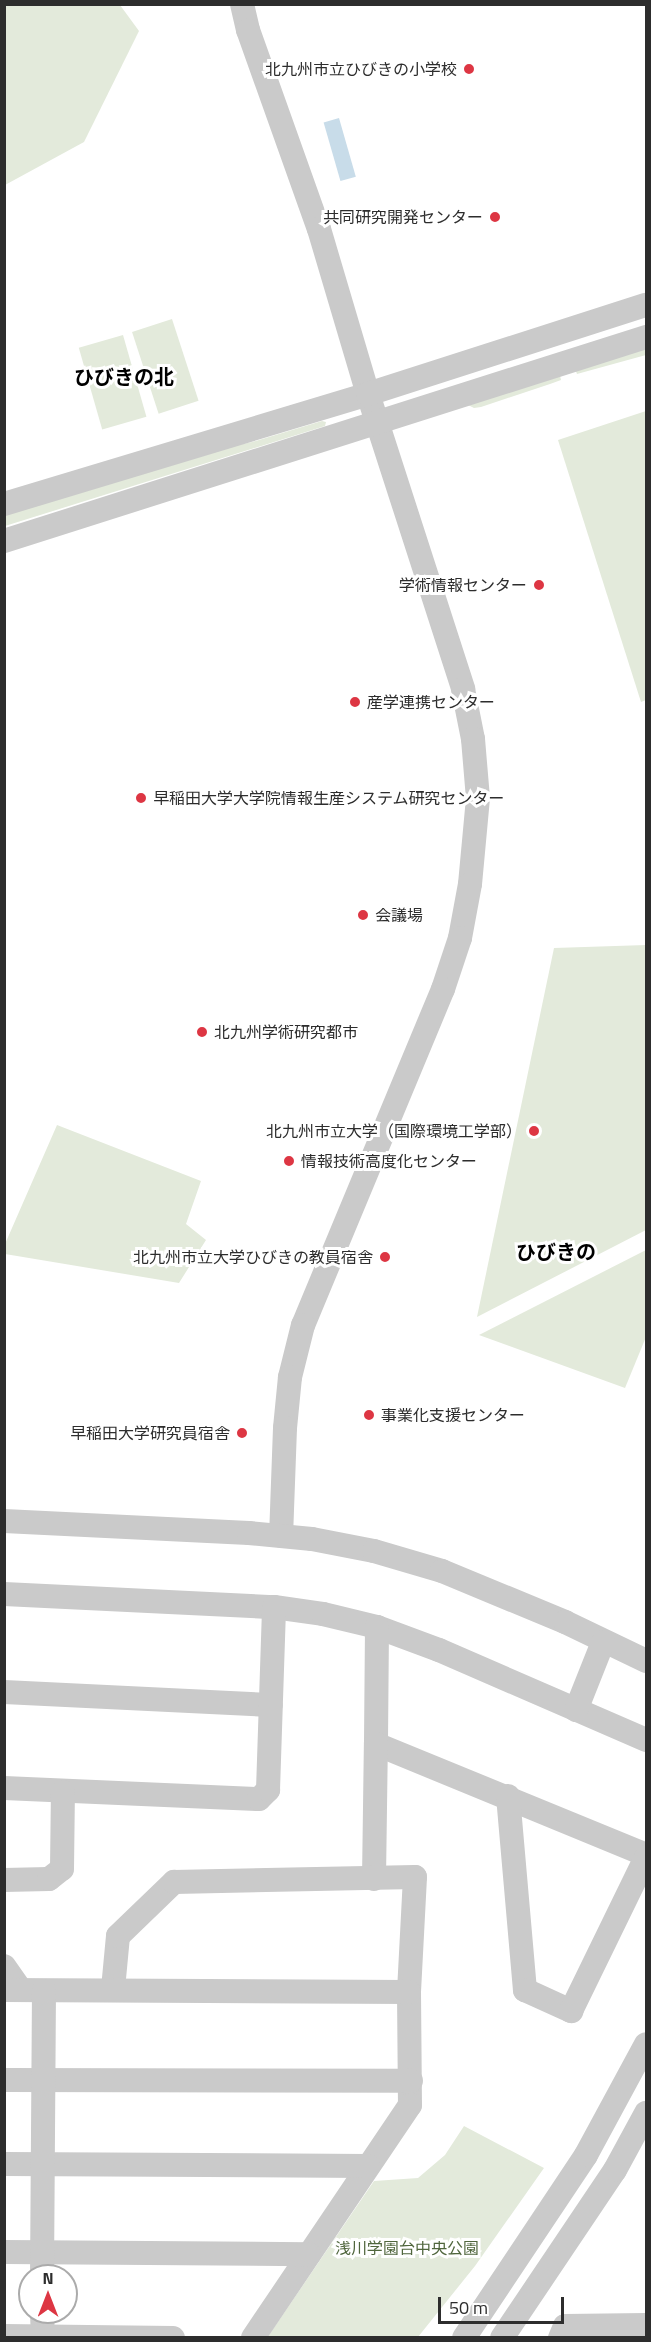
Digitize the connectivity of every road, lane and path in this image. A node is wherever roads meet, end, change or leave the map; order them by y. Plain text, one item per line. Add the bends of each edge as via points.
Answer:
1 (242, 4) edge
2 (646, 305) edge
3 (646, 337) edge
4 (368, 394) junction
5 (378, 425) junction
6 (4, 504) edge
7 (4, 542) edge
8 (4, 1521) edge
9 (281, 1536) junction
10 (4, 1594) edge
11 (274, 1607) junction
12 (377, 1627) junction
13 (603, 1642) junction
14 (646, 1661) edge
15 (4, 1692) edge
16 (271, 1705) junction
17 (576, 1710) junction
18 (646, 1740) edge
19 (376, 1744) junction
20 (4, 1788) edge
21 (63, 1792) junction
22 (508, 1796) junction
23 (646, 1856) edge
24 (374, 1879) junction
25 (4, 1880) edge
26 (4, 1966) edge
27 (113, 1989) junction
28 (23, 1990) edge
29 (409, 1992) junction
30 (646, 2044) edge
31 (4, 2080) edge
32 (43, 2080) junction
33 (411, 2081) junction
34 (646, 2113) edge
35 (4, 2164) edge
36 (43, 2164) junction
37 (368, 2166) junction
38 (4, 2252) edge
39 (309, 2254) junction
40 (42, 2264) edge
41 (42, 2324) edge
42 (646, 2325) edge
43 (4, 2336) edge
44 (43, 2336) junction
45 (173, 2337) edge
46 (253, 2337) edge
47 (464, 2337) edge
48 (502, 2337) edge
49 (560, 2337) edge

1 - 4 street via 319,230
2 - 4 street
3 - 5 street
4 - 5 street
4 - 6 street
5 - 7 street
5 - 9 street via 463,688 473,739 478,798 476,842 460,938 443,989 303,1325 289,1388
8 - 9 street
9 - 13 street via 374,1551 442,1571
10 - 11 street
11 - 12 street
11 - 16 street
12 - 17 street
12 - 19 street
13 - 14 street
13 - 17 street
15 - 16 street
16 - 21 street via 268,1790 260,1798
17 - 18 street
19 - 22 street
19 - 24 street
20 - 21 street
21 - 25 street via 62,1869 49,1879
22 - 23 street
22 - 23 street via 525,1990 572,2011
24 - 27 street via 174,1882 118,1936
24 - 29 street via 415,1877
26 - 28 street
27 - 28 street
27 - 29 street
28 - 32 street
29 - 33 street
30 - 47 street via 586,2155
31 - 32 street
32 - 33 street
32 - 36 street
33 - 37 street via 410,2105
34 - 48 street via 615,2170
35 - 36 street
36 - 37 street
36 - 40 street
37 - 39 street
38 - 40 street
39 - 40 street
39 - 46 street
41 - 44 street
42 - 49 street via 565,2326
43 - 44 street
44 - 45 street

